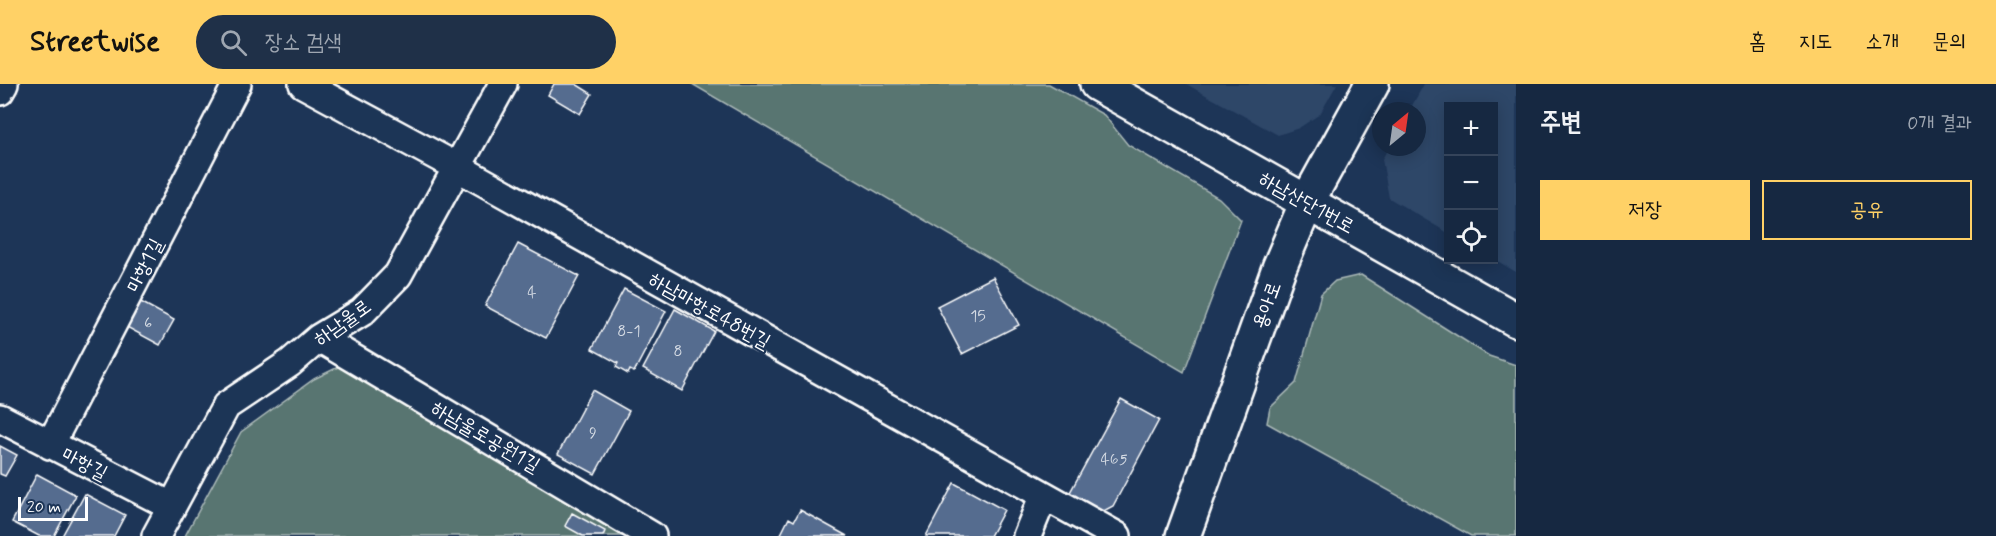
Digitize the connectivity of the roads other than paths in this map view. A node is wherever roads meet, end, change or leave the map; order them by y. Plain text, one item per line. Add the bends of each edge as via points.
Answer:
1 (4, 84) edge
2 (237, 84) edge
3 (303, 84) edge
4 (503, 84) edge
5 (1097, 84) edge
6 (1372, 84) edge
7 (0, 91) edge
8 (458, 167) junction
9 (1307, 202) junction
10 (1516, 320) edge
11 (318, 338) junction
12 (0, 418) edge
13 (50, 445) junction
14 (1043, 497) junction
15 (171, 506) junction
16 (156, 536) edge
17 (652, 536) edge
18 (1027, 536) edge
19 (1117, 536) edge
20 (1183, 536) edge

1 - 7 street
2 - 13 street, 마항1길
3 - 8 street, 하남마항로48번길
4 - 8 street, 하남울로
5 - 9 street, 하남산단1번로
6 - 9 street, 용아로
8 - 11 street, 하남울로 via 398,275 362,312
8 - 14 street, 하남마항로48번길
9 - 10 street, 하남산단1번로
9 - 20 street, 용아로
11 - 15 street, 하남울로 via 290,363 226,406
11 - 17 street, 하남울로공원1길
12 - 13 street, 마항길
13 - 15 street, 마항길
14 - 18 street
14 - 19 street, 하남마항로48번길
15 - 16 street, 하남울로

